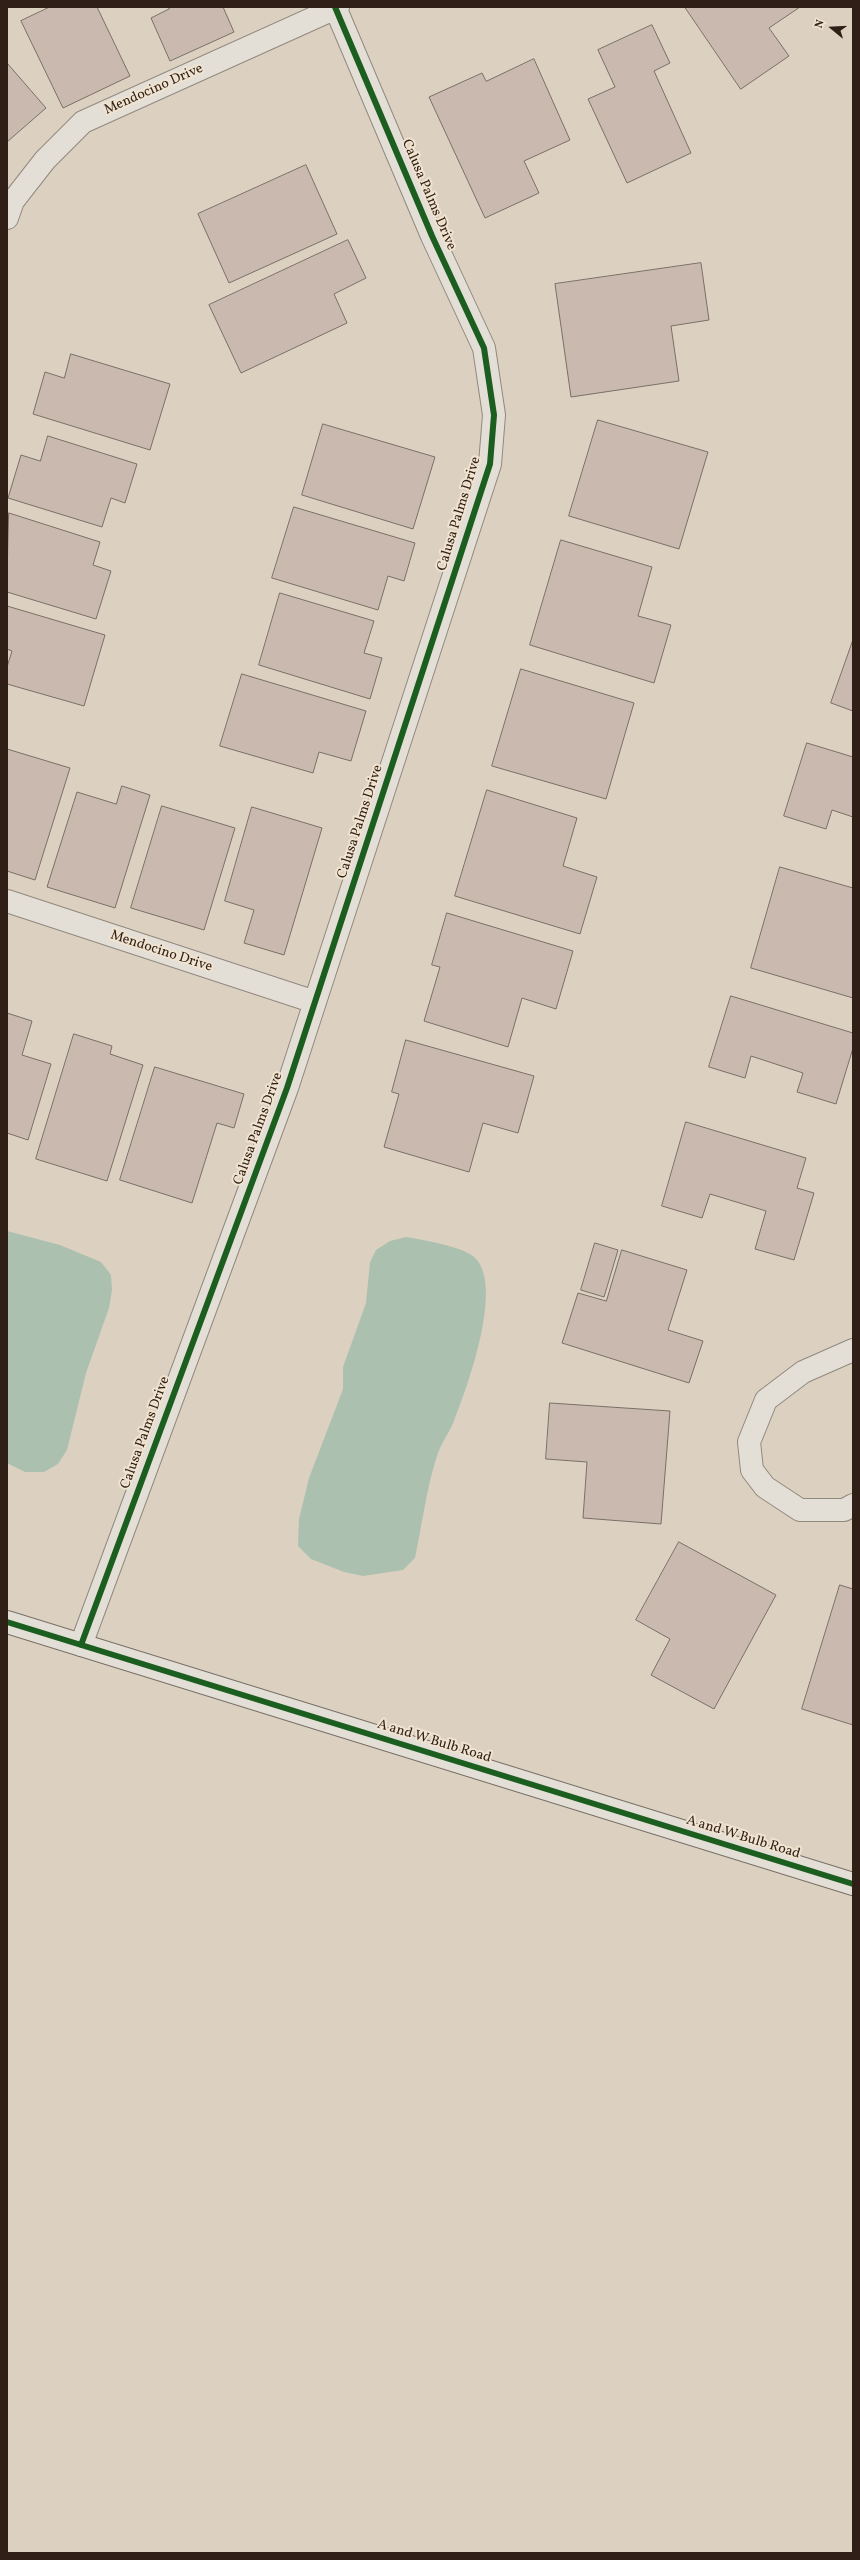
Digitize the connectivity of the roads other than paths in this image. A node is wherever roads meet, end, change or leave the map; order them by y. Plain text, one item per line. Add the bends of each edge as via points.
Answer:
1 (336, 7) edge
2 (7, 218) edge
3 (7, 901) edge
4 (315, 1002) junction
5 (853, 1350) edge
6 (853, 1505) edge
7 (7, 1622) edge
8 (81, 1645) junction
9 (853, 1884) edge

1 - 2 street, Mendocino Drive via 82,122 45,160 12,201
1 - 4 street, Calusa Palms Drive via 432,236 484,348 494,415 490,464
3 - 4 street, Mendocino Drive
4 - 8 street, Calusa Palms Drive via 284,1095
5 - 6 street via 803,1372 766,1400 749,1442 752,1470 765,1487 800,1510 844,1510
7 - 8 street, A and W Bulb Road
8 - 9 street, A and W Bulb Road

